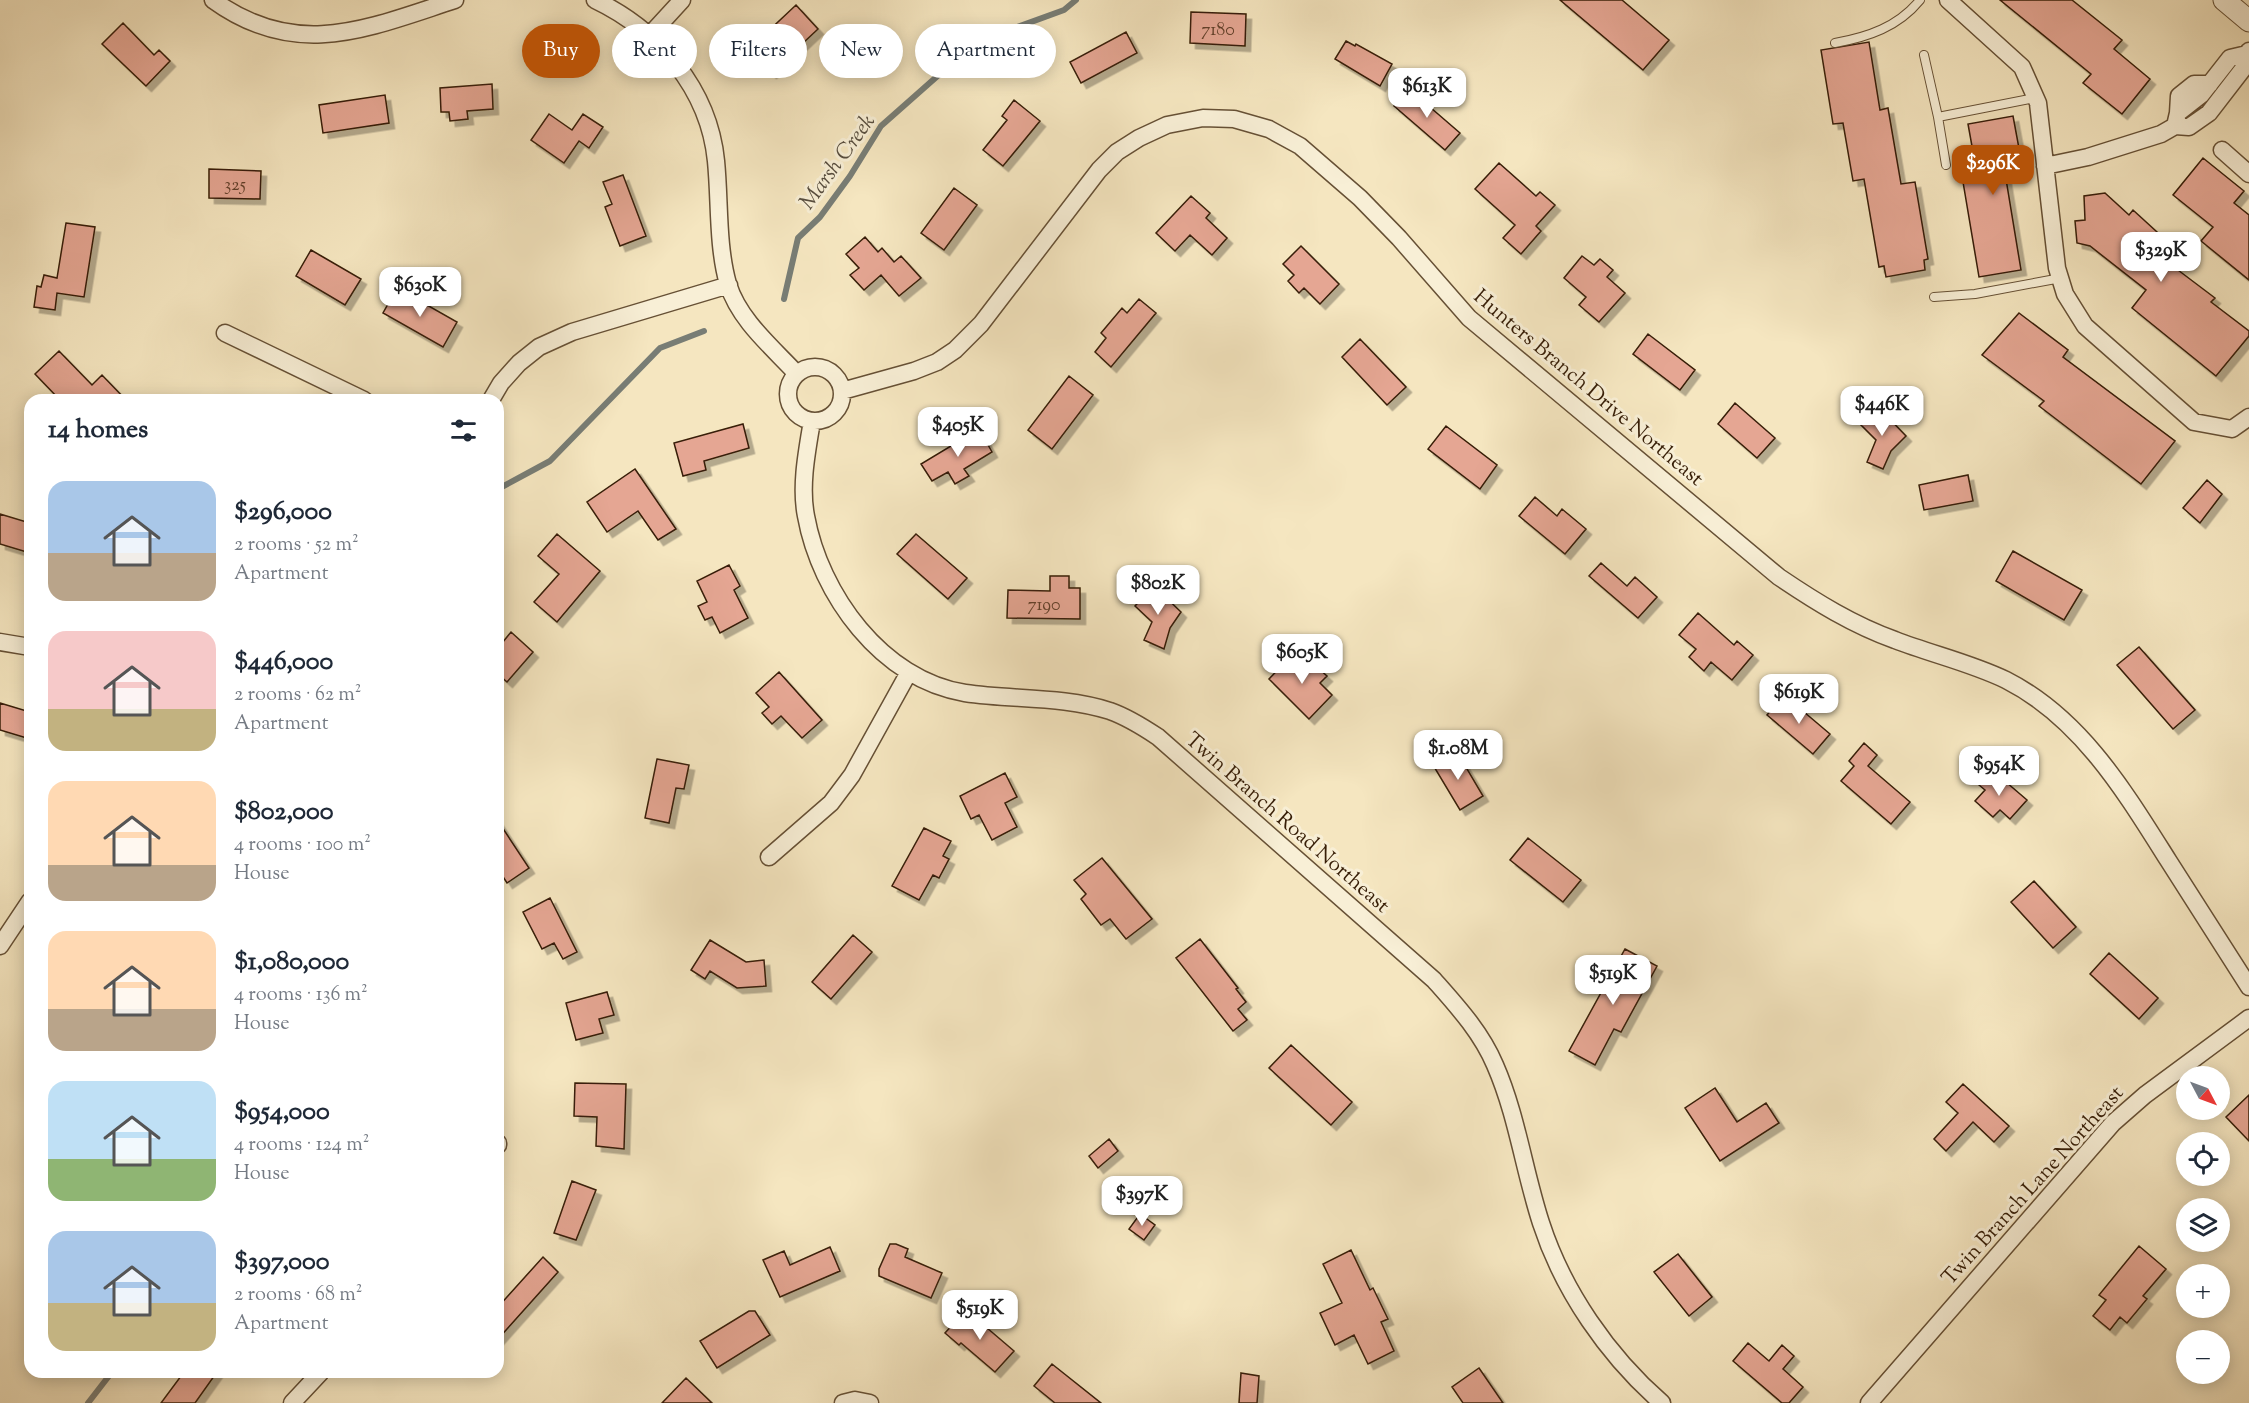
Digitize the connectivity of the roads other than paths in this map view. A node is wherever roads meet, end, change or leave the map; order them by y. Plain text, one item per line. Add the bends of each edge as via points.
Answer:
1 (213, 0) edge
2 (455, 0) edge
3 (595, 0) edge
4 (682, 0) edge
5 (1920, 0) edge
6 (1948, 0) edge
7 (2224, 0) edge
8 (2249, 21) edge
9 (636, 24) edge
10 (660, 24) edge
11 (1835, 43) dead end
12 (2248, 52) edge
13 (1924, 55) dead end
14 (688, 78) edge
15 (2035, 98) junction
16 (1938, 117) junction
17 (2177, 120) junction
18 (2222, 150) dead end
19 (1946, 165) dead end
20 (2045, 166) junction
21 (2249, 174) edge
22 (2061, 278) junction
23 (729, 285) junction
24 (1934, 297) dead end
25 (225, 333) dead end
26 (797, 374) junction
27 (842, 391) junction
28 (352, 394) edge
29 (494, 394) edge
30 (2249, 417) edge
31 (812, 421) junction
32 (0, 642) edge
33 (24, 646) edge
34 (909, 672) junction
35 (769, 857) dead end
36 (24, 910) edge
37 (0, 946) edge
38 (2249, 987) edge
39 (2249, 1018) edge
40 (315, 1378) edge
41 (291, 1403) edge
42 (843, 1403) edge
43 (870, 1403) edge
44 (1662, 1403) edge
45 (1869, 1403) edge

1 - 2 street via 248,20 277,30 319,35 365,29
3 - 9 street
4 - 10 street
5 - 11 lane via 1887,29
6 - 15 street via 2022,66
7 - 8 street
12 - 17 street via 2230,58
12 - 17 street via 2243,69 2209,113 2188,127
13 - 16 lane
14 - 23 street via 709,126 716,158 723,258
15 - 16 lane
15 - 20 street
16 - 19 lane
17 - 20 street via 2161,134
18 - 21 street
20 - 22 street
22 - 24 lane via 1975,294
22 - 30 street via 2085,327 2194,422 2232,429
23 - 26 street via 740,309
23 - 29 street via 572,332 539,347 519,363
25 - 28 street
26 - 27 street via 809,368 825,369 839,381
26 - 31 street via 789,400 798,414
27 - 31 street via 842,400 834,413
27 - 38 street, Hunters Branch Drive Northeast via 914,371 955,350 981,324 1099,170 1139,138 1167,125 1203,118 1234,119 1269,129 1300,146 1360,198 1469,318 1779,577 1863,627 2007,681 2061,718 2125,792
31 - 34 street, Twin Branch Road Northeast via 806,455 806,516 822,569 858,627
32 - 33 street
34 - 35 street via 852,775 831,803
34 - 44 street, Twin Branch Road Northeast via 963,693 1081,703 1111,711 1139,725 1158,737 1434,980 1468,1019 1495,1064 1541,1224 1562,1274 1617,1357
36 - 37 street
39 - 45 street, Twin Branch Lane Northeast via 2113,1123
40 - 41 street
42 - 43 street

